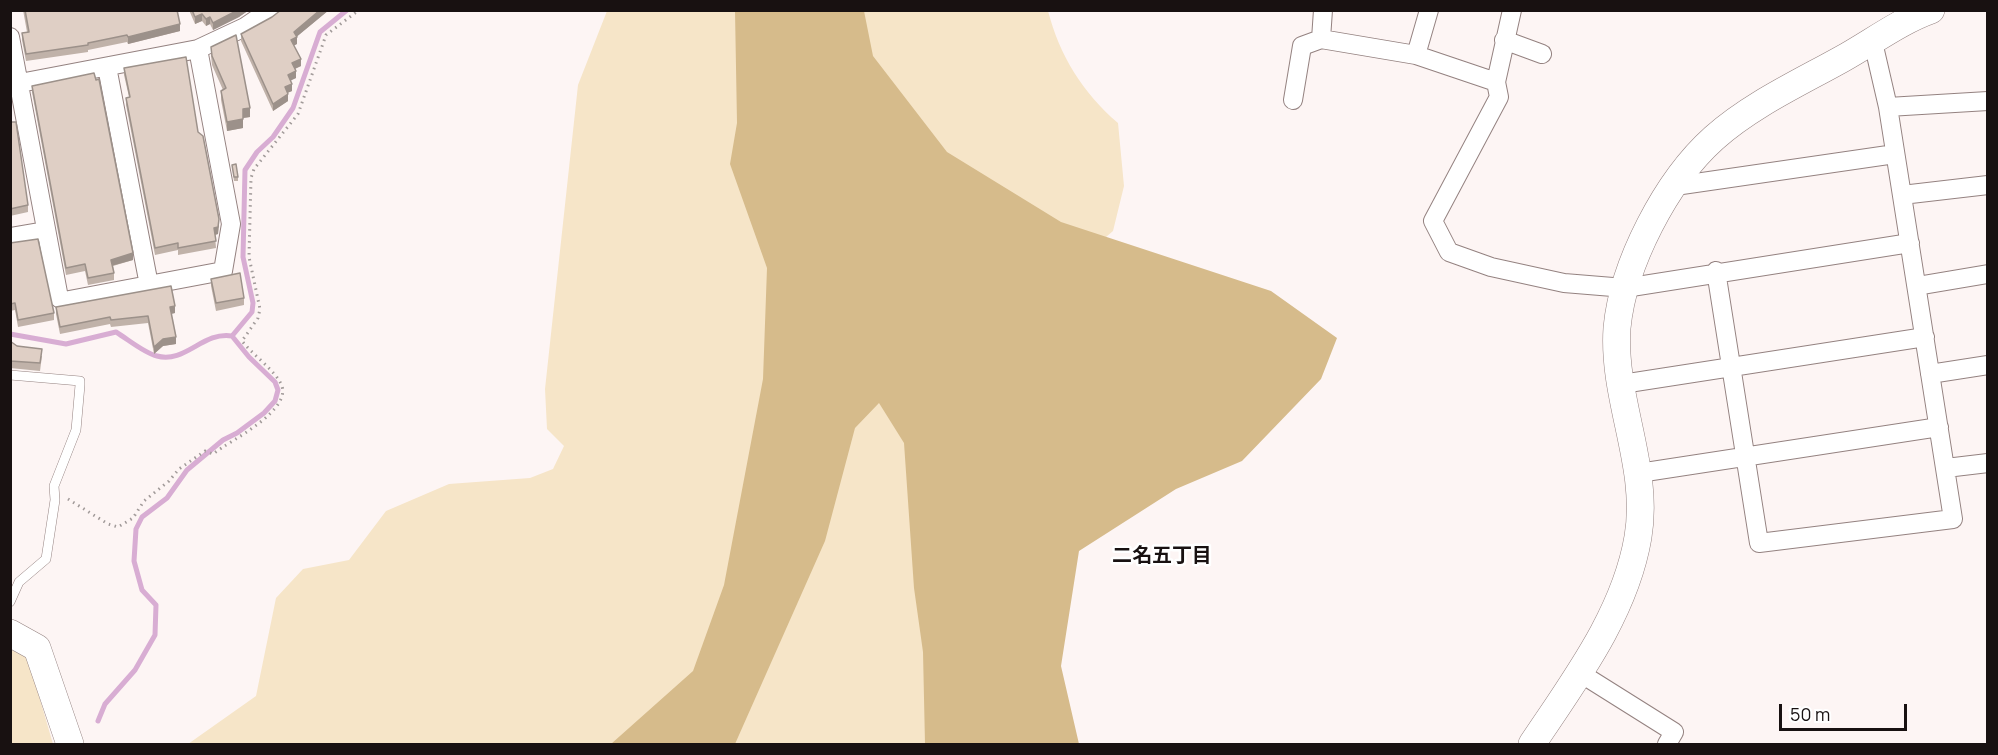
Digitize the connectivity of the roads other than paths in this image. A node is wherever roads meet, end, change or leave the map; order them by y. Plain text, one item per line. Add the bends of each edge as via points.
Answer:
1 (270, 10) edge
2 (1323, 10) edge
3 (1429, 10) edge
4 (1512, 10) edge
5 (1931, 10) edge
6 (10, 36) edge
7 (1321, 39) junction
8 (1504, 40) junction
9 (1873, 42) junction
10 (198, 49) junction
11 (1542, 54) dead end
12 (1416, 55) junction
13 (107, 67) junction
14 (1496, 82) junction
15 (20, 83) junction
16 (1293, 100) dead end
17 (1988, 101) edge
18 (1888, 107) junction
19 (1895, 154) junction
20 (1988, 185) edge
21 (1675, 186) junction
22 (1902, 195) junction
23 (45, 231) junction
24 (10, 237) edge
25 (1910, 243) junction
26 (1716, 272) junction
27 (1988, 274) edge
28 (149, 285) junction
29 (1917, 286) junction
30 (1624, 288) junction
31 (1925, 337) junction
32 (1988, 366) edge
33 (1730, 367) junction
34 (1930, 374) junction
35 (10, 375) edge
36 (1622, 384) junction
37 (1939, 427) junction
38 (1747, 458) junction
39 (1988, 463) edge
40 (1946, 468) junction
41 (1639, 473) junction
42 (10, 602) edge
43 (10, 633) edge
44 (1580, 673) junction
45 (70, 744) edge
46 (1532, 744) edge
47 (1667, 744) edge

1 - 10 street via 245,27
2 - 7 street
3 - 12 street
4 - 8 street
5 - 9 street
6 - 15 street
7 - 12 street
7 - 16 street via 1302,46
8 - 11 street
8 - 14 street
9 - 18 street
9 - 21 street via 1744,115 1713,139
10 - 13 street
10 - 28 street via 231,224 226,263 223,271
12 - 14 street
13 - 15 street
13 - 28 street
14 - 30 street via 1499,97 1433,221 1449,252 1491,267 1564,283
15 - 23 street
17 - 18 street
18 - 19 street
19 - 21 street
19 - 22 street
20 - 22 street
21 - 30 street via 1646,229
22 - 25 street
23 - 24 street
23 - 28 street via 58,298 64,302
25 - 26 street
25 - 29 street
26 - 30 street
26 - 33 street
27 - 29 street
29 - 31 street
30 - 36 street via 1617,328
31 - 33 street
31 - 34 street
32 - 34 street
33 - 36 street
33 - 38 street
34 - 37 street
35 - 42 lane via 80,381 76,430 54,486 46,559 19,582
36 - 41 street
37 - 38 street
37 - 40 street
38 - 40 street via 1759,543 1953,519
38 - 41 street
39 - 40 street
41 - 44 street via 1642,506 1630,571 1608,623
43 - 45 street via 37,648
44 - 46 street
44 - 47 street via 1674,732

